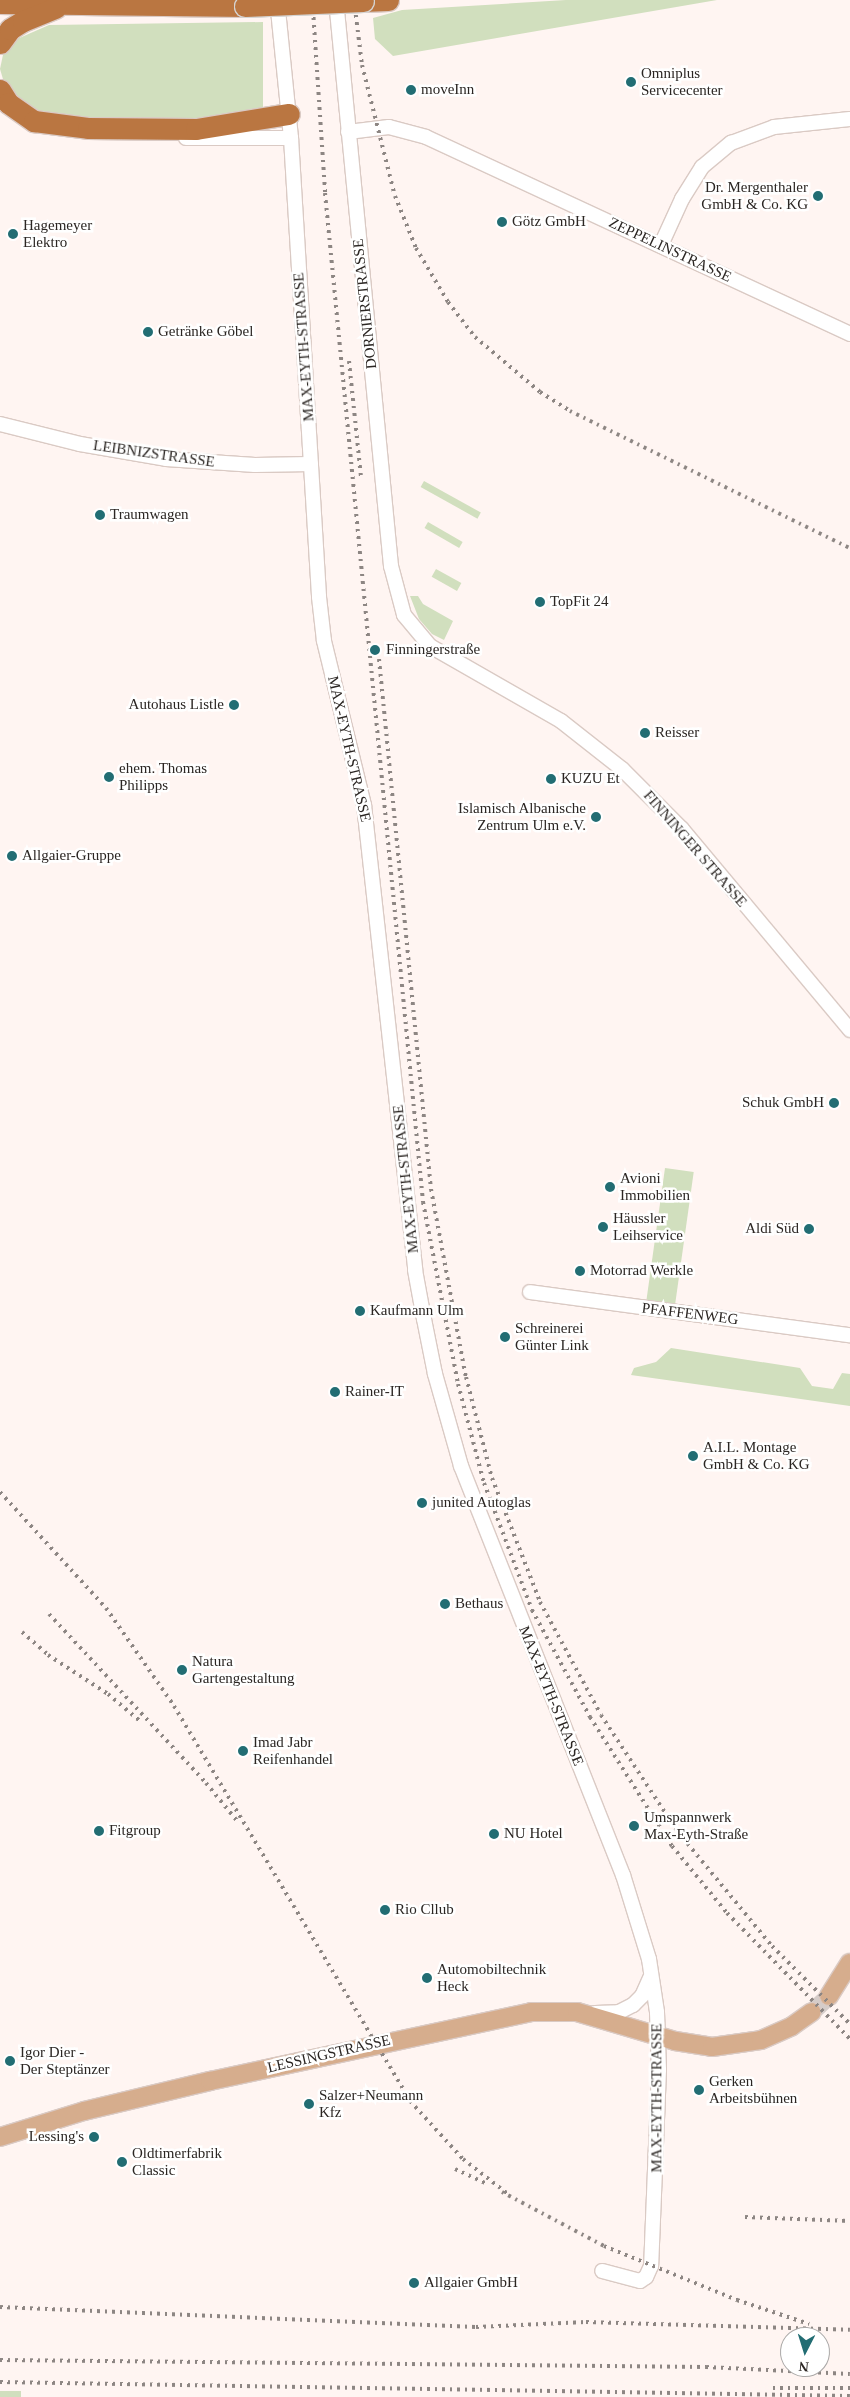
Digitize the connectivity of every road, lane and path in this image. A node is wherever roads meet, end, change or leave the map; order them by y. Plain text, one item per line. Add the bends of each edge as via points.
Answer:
1 (277, 0) edge
2 (336, 0) edge
3 (388, 0) edge
4 (0, 3) edge
5 (65, 5) junction
6 (0, 43) edge
7 (0, 90) edge
8 (0, 108) edge
9 (289, 114) junction
10 (850, 119) edge
11 (348, 132) junction
12 (291, 138) junction
13 (661, 245) junction
14 (850, 334) edge
15 (0, 424) edge
16 (311, 464) junction
17 (400, 607) joint
18 (850, 1030) edge
19 (530, 1292) dead end
20 (850, 1335) edge
21 (649, 1959) junction
22 (850, 1962) edge
23 (829, 1996) tunnel mouth
24 (577, 2012) junction
25 (812, 2012) tunnel mouth
26 (660, 2037) junction
27 (0, 2137) edge
28 (602, 2271) dead end

1 - 9 street, MAX-EYTH-STRASSE
2 - 11 street, DORNIERSTRASSE
3 - 5 highway, bridge via 245,6
4 - 5 highway
5 - 6 highway via 23,21 10,29
7 - 9 highway via 8,103 34,121 88,128 196,129
8 - 12 street via 30,129 49,134
9 - 12 street, MAX-EYTH-STRASSE
10 - 13 street via 774,127 731,143 702,167 682,199
11 - 13 street, ZEPPELINSTRASSE via 389,127 406,130
11 - 17 street, DORNIERSTRASSE via 391,566
12 - 16 street, MAX-EYTH-STRASSE
13 - 14 street, ZEPPELINSTRASSE
15 - 16 street, LEIBNIZSTRASSE via 80,444 166,459 256,465
16 - 21 street, MAX-EYTH-STRASSE via 324,641 364,805 415,1270 435,1374 477,1513 612,1846
17 - 18 street, FINNINGER STRASSE via 411,627 430,646 561,721 622,769 682,829
19 - 20 street, PFAFFENWEG
21 - 24 street via 649,1984 638,2001 612,2014
21 - 26 street, MAX-EYTH-STRASSE
22 - 23 main road
24 - 26 main road, LESSINGSTRASSE
24 - 27 main road, LESSINGSTRASSE via 531,2012 385,2041 84,2111
25 - 26 main road, LESSINGSTRASSE via 776,2034 744,2044 701,2046
26 - 28 street, MAX-EYTH-STRASSE via 656,2224 651,2266 640,2281

